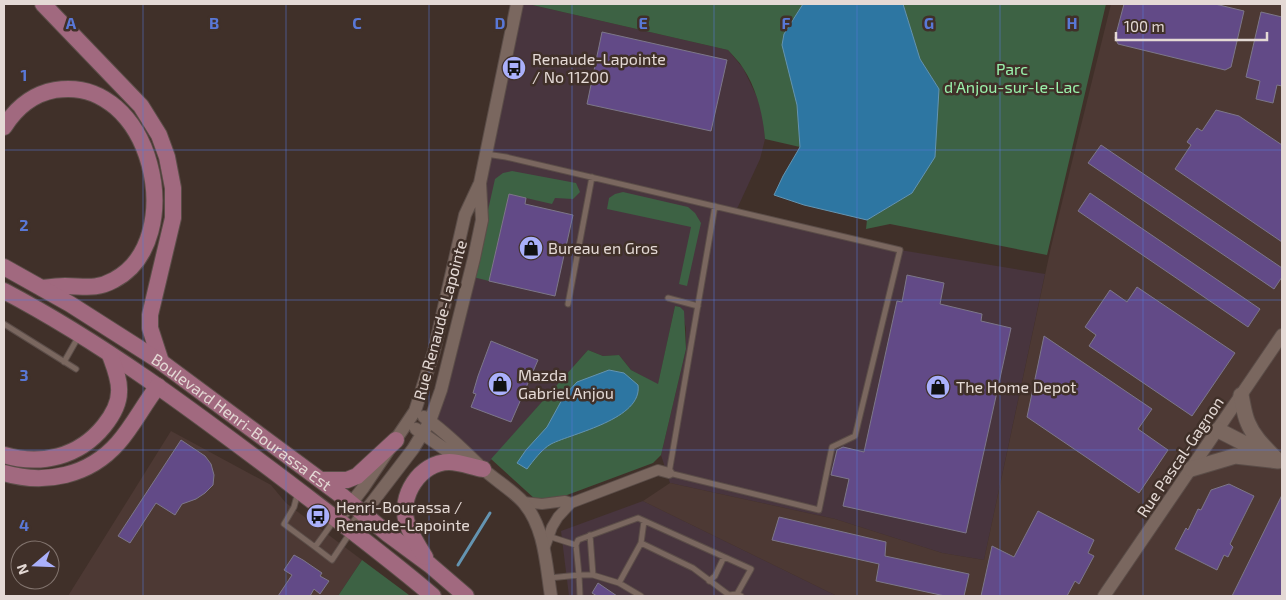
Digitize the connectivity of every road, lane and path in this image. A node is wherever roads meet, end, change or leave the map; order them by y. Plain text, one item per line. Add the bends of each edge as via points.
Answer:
1 (43, 4) edge
2 (517, 4) edge
3 (4, 127) edge
4 (485, 154) junction
5 (592, 177) junction
6 (480, 183) junction
7 (715, 206) junction
8 (4, 268) edge
9 (42, 288) junction
10 (4, 291) edge
11 (668, 298) dead end
12 (568, 304) dead end
13 (698, 306) junction
14 (4, 324) edge
15 (1282, 335) edge
16 (76, 341) dead end
17 (434, 350) junction
18 (110, 355) junction
19 (450, 355) junction
20 (64, 362) junction
21 (162, 362) junction
22 (76, 369) dead end
23 (158, 386) junction
24 (1241, 395) junction
25 (415, 411) junction
26 (430, 421) junction
27 (408, 423) junction
28 (1218, 430) junction
29 (422, 434) junction
30 (396, 440) junction
31 (4, 456) edge
32 (1280, 462) edge
33 (483, 469) junction
34 (1191, 469) junction
35 (4, 473) edge
36 (669, 473) junction
37 (322, 480) junction
38 (299, 491) junction
39 (523, 502) junction
40 (571, 503) junction
41 (358, 508) junction
42 (644, 521) junction
43 (344, 525) junction
44 (590, 535) junction
45 (548, 536) junction
46 (641, 543) junction
47 (576, 545) junction
48 (315, 547) junction
49 (544, 549) junction
50 (724, 557) junction
51 (430, 565) junction
52 (578, 575) junction
53 (594, 575) junction
54 (548, 578) junction
55 (709, 581) junction
56 (619, 583) junction
57 (739, 595) edge
58 (433, 596) edge
59 (466, 596) edge
60 (552, 596) edge
61 (580, 596) edge
62 (641, 596) edge
63 (1104, 596) edge

1 - 21 main road via 141,106 159,135 167,157 173,188 173,218 150,314 150,328
2 - 4 street, Rue Renaude-Lapointe
3 - 9 main road via 19,108 42,94 66,89 93,94 110,103 131,124 150,168 153,215 147,238 134,263 121,276 99,286
4 - 5 lane
4 - 6 street, Rue Renaude-Lapointe
5 - 7 lane
5 - 12 lane
6 - 17 street, Rue Renaude-Lapointe via 465,215
6 - 19 street, Rue Renaude-Lapointe via 482,220
7 - 13 lane
7 - 36 lane via 900,250 854,436 832,447 820,510
8 - 9 main road, Boulevard Henri-Bourassa Est
9 - 21 main road, Boulevard Henri-Bourassa Est
10 - 18 main road, Boulevard Henri-Bourassa Est
11 - 13 lane
13 - 36 lane
14 - 20 lane
15 - 24 street, Rue Pascal-Gagnon
16 - 20 lane
17 - 19 lane
17 - 25 street, Rue Renaude-Lapointe
18 - 23 main road, Boulevard Henri-Bourassa Est
18 - 31 main road via 119,386 118,399 113,413 95,436 74,451 48,459 23,460
19 - 26 street, Rue Renaude-Lapointe
20 - 22 lane
21 - 37 main road, Boulevard Henri-Bourassa Est
23 - 35 main road via 119,442 86,468 46,479 20,478
23 - 38 main road, Boulevard Henri-Bourassa Est
24 - 28 street, Rue Pascal-Gagnon
24 - 32 main road via 1250,427
25 - 26 street
25 - 27 street, Rue Renaude-Lapointe
26 - 29 street, Rue Renaude-Lapointe
26 - 33 street
27 - 29 street
27 - 30 street, Rue Renaude-Lapointe
28 - 32 main road
28 - 34 street, Rue Pascal-Gagnon
29 - 33 street
29 - 41 street, Rue Renaude-Lapointe via 404,461
30 - 37 main road via 357,476 347,480
30 - 41 street, Rue Renaude-Lapointe
32 - 34 main road via 1235,456
33 - 39 street
33 - 51 main road via 449,462 432,465 419,474 410,489 404,506 406,522
34 - 63 street, Rue Pascal-Gagnon
36 - 40 street via 658,470
37 - 41 main road, Boulevard Henri-Bourassa Est
38 - 43 main road, Boulevard Henri-Bourassa Est
38 - 48 lane via 284,524
39 - 40 street
39 - 49 street via 536,523
40 - 45 street via 558,517
41 - 43 street, Rue Renaude-Lapointe
41 - 51 main road, Boulevard Henri-Bourassa Est
42 - 44 lane via 638,518
42 - 46 lane
42 - 50 lane
43 - 48 lane via 331,525
43 - 48 lane via 332,560
43 - 58 main road, Boulevard Henri-Bourassa Est
44 - 47 lane via 578,540
44 - 53 lane
45 - 47 lane
45 - 49 street
46 - 55 lane via 693,568
46 - 56 lane
47 - 52 lane
49 - 54 street
50 - 55 lane
50 - 57 lane via 751,569
51 - 59 main road, Boulevard Henri-Bourassa Est
52 - 53 lane
52 - 54 lane
52 - 61 lane
53 - 56 lane
54 - 60 street
55 - 57 lane via 729,595
56 - 62 lane

